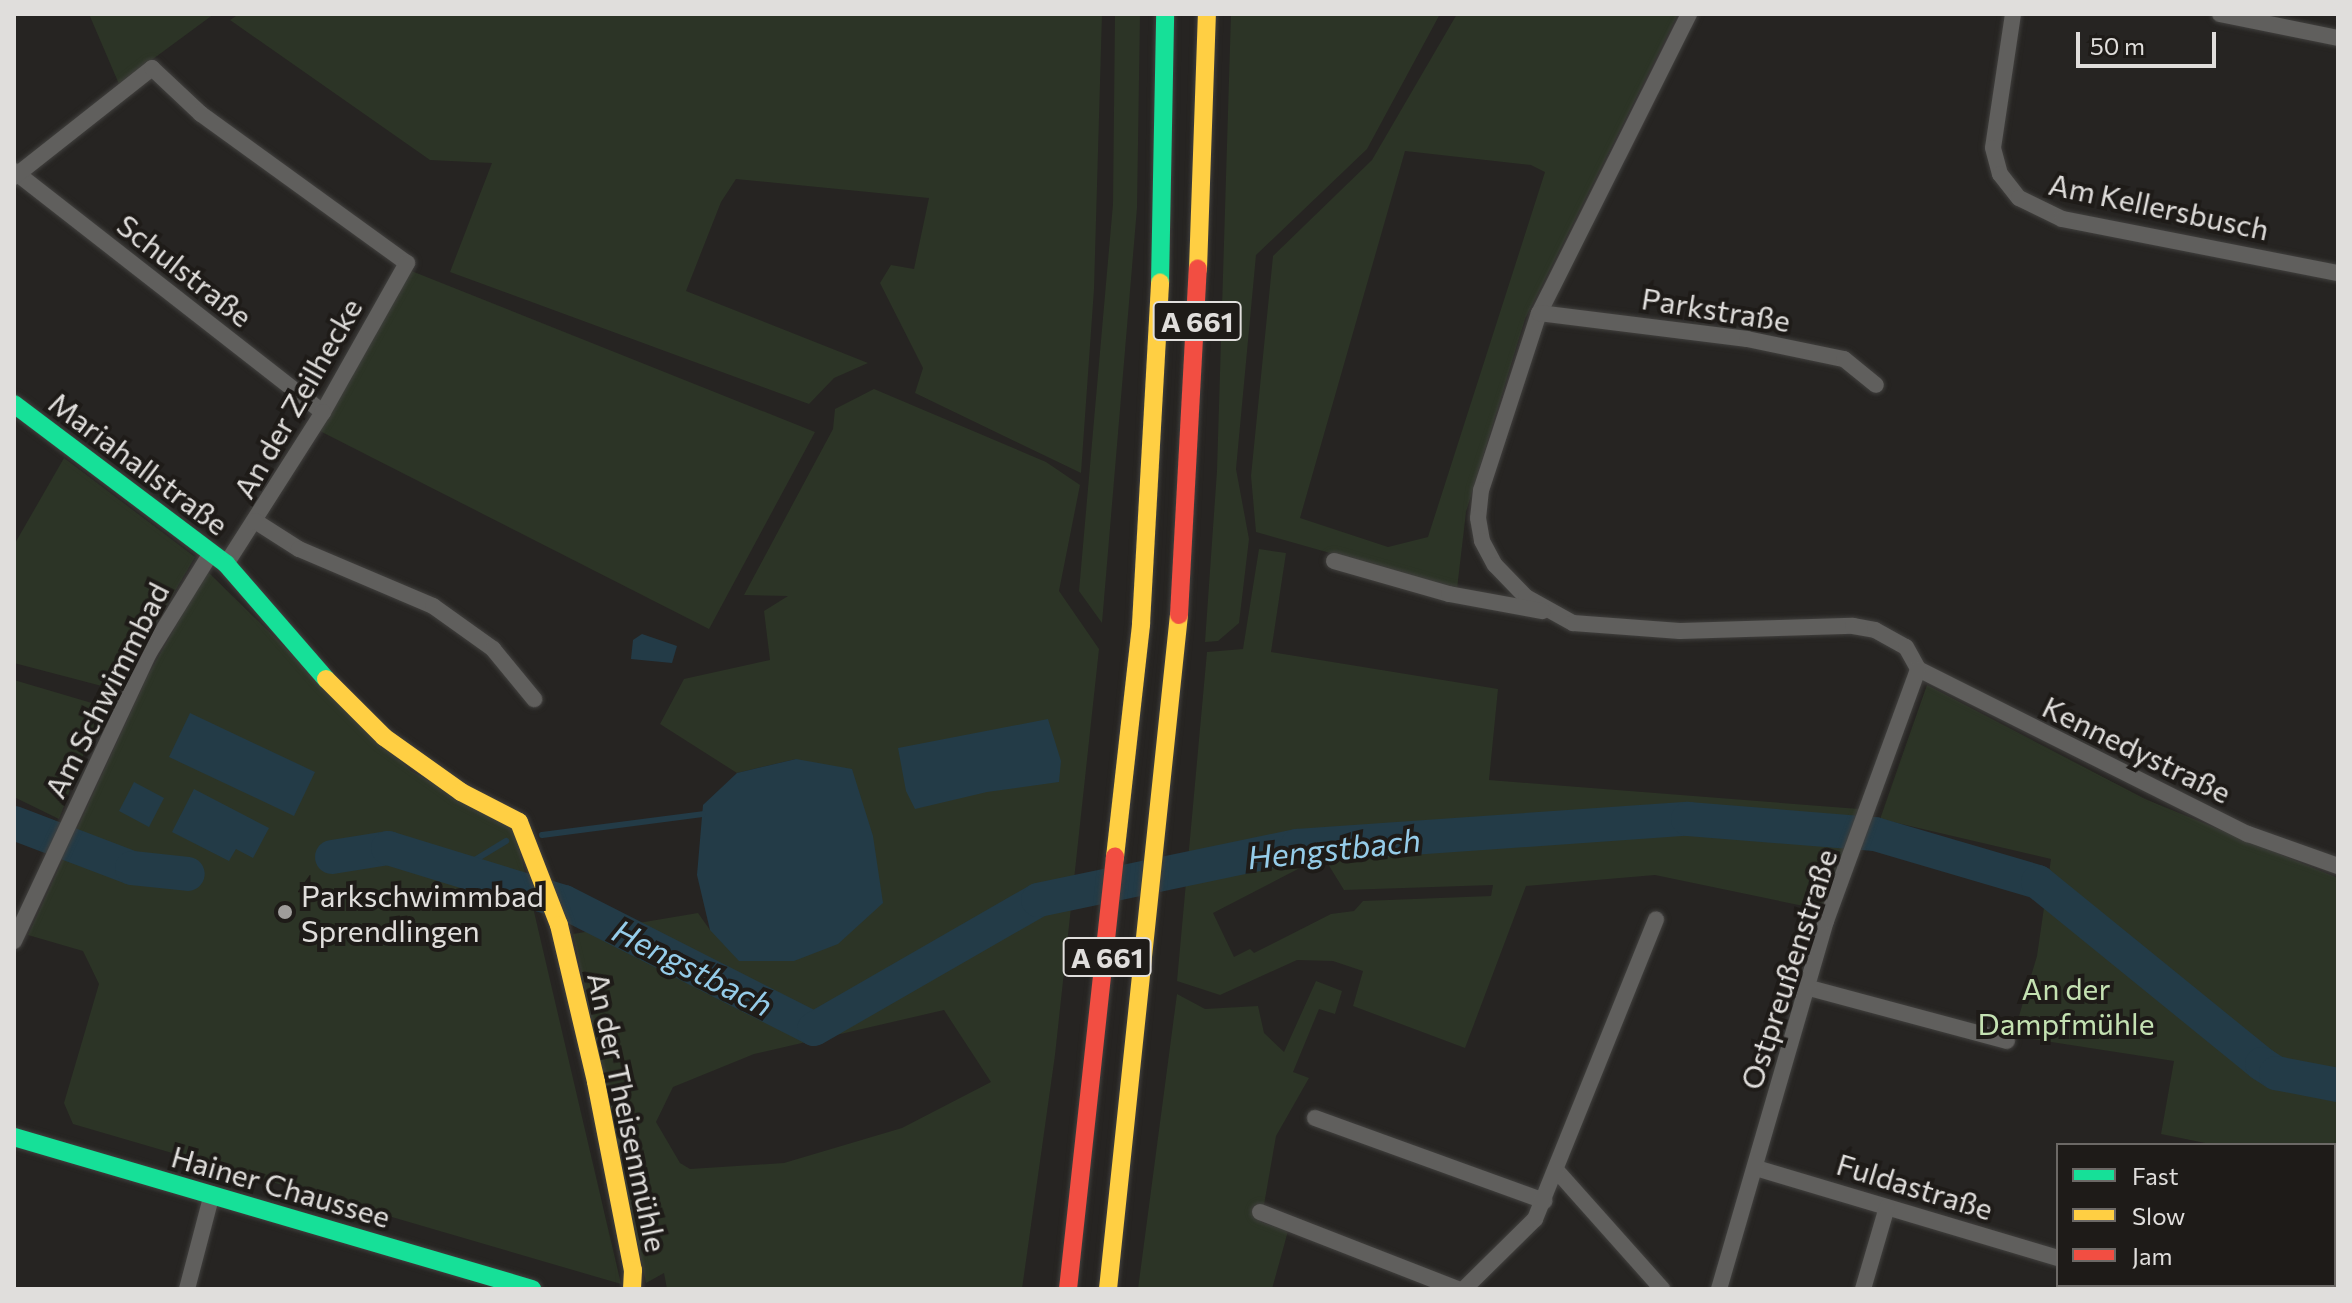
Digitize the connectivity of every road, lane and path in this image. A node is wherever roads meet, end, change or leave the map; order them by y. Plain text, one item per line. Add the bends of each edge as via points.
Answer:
1 (1165, 14) edge
2 (1207, 14) edge
3 (1689, 14) edge
4 (2013, 14) edge
5 (2220, 14) edge
6 (2338, 38) edge
7 (15, 175) edge
8 (2338, 273) edge
9 (1539, 313) junction
10 (1876, 385) dead end
11 (14, 404) edge
12 (323, 412) junction
13 (255, 521) junction
14 (219, 559) junction
15 (1334, 561) dead end
16 (1548, 613) junction
17 (1918, 669) junction
18 (534, 699) dead end
19 (2338, 866) edge
20 (1656, 919) dead end
21 (14, 941) edge
22 (1806, 987) junction
23 (2007, 1041) dead end
24 (1315, 1118) dead end
25 (14, 1137) edge
26 (1756, 1168) junction
27 (1557, 1171) junction
28 (212, 1194) junction
29 (1544, 1201) junction
30 (1887, 1207) junction
31 (1260, 1212) dead end
32 (2056, 1257) edge
33 (187, 1289) edge
34 (532, 1289) edge
35 (632, 1289) edge
36 (1068, 1289) edge
37 (1108, 1289) edge
38 (1458, 1289) edge
39 (1464, 1289) edge
40 (1662, 1289) edge
41 (1719, 1289) edge
42 (1863, 1289) edge

1 - 36 main road, A 661 via 1166,184 1141,624
2 - 37 main road, A 661 via 1196,340 1178,627
3 - 9 street
4 - 8 street, Am Kellersbusch via 1993,148 2000,174 2019,198 2062,219
5 - 6 street
7 - 12 street, Schulstraße
7 - 12 street, An der Zeilhecke via 152,68 201,114 407,263
9 - 10 street, Parkstraße via 1747,339 1830,356 1844,359
9 - 16 street via 1481,490 1478,518 1495,565
11 - 14 main road, Mariahallstraße
12 - 13 street, An der Zeilhecke
13 - 14 street, Mariahallstraße
13 - 18 street, An der Zeilhecke via 299,549 433,606 493,649
14 - 21 street, Am Schwimmbad via 149,653
14 - 35 main road, An der Theisenmühle via 298,652 384,737 461,792 519,822 549,900 596,1082 633,1270
15 - 16 street via 1449,594
16 - 17 street via 1616,629 1853,626 1875,630 1906,647
17 - 19 street, Kennedystraße via 2248,834
17 - 22 street, Ostpreußenstraße
20 - 27 street
22 - 23 street
22 - 26 street, Ostpreußenstraße
24 - 29 street
25 - 28 main road, Hainer Chaussee
26 - 30 street, Fuldastraße
26 - 41 street, Ostpreußenstraße
27 - 29 street
27 - 40 street
28 - 33 street
28 - 34 main road, Hainer Chaussee
29 - 39 street via 1529,1229
30 - 32 street, Fuldastraße
30 - 42 street
31 - 38 street

